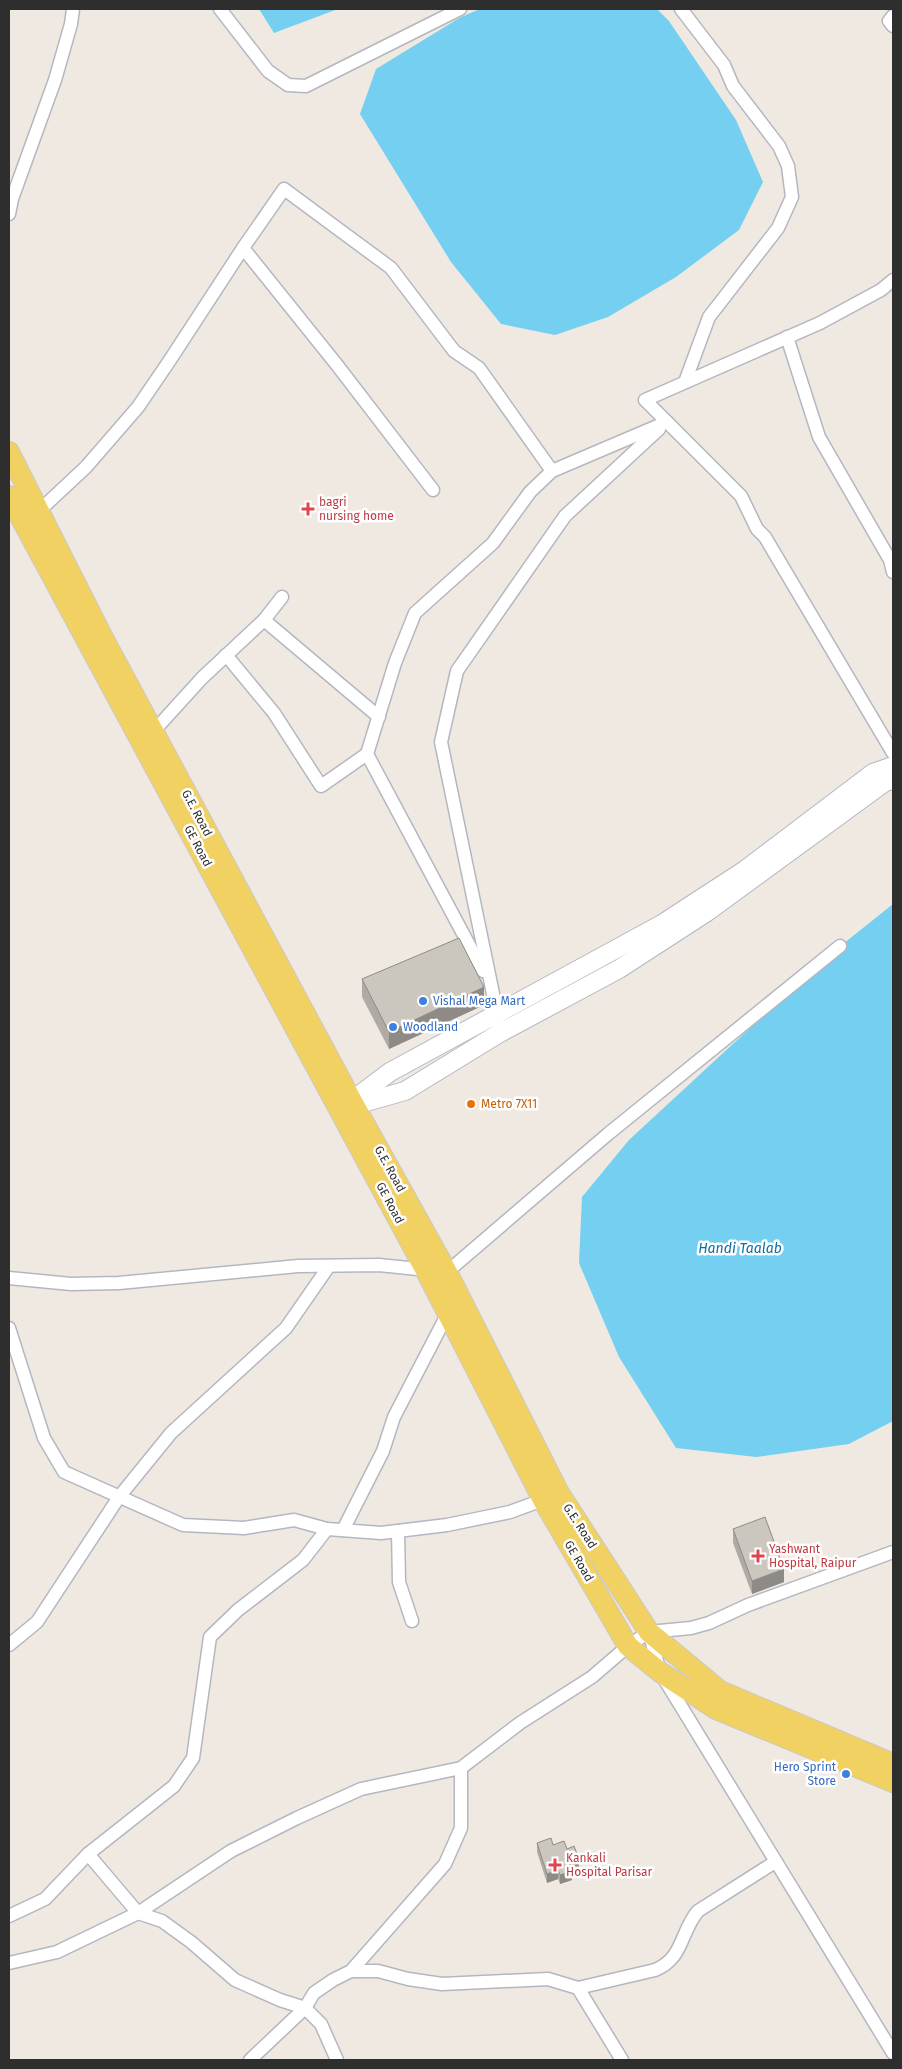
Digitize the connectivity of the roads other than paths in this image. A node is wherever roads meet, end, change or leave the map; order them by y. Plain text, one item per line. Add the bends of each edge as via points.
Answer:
1 (72, 9) edge
2 (220, 9) edge
3 (460, 9) edge
4 (682, 9) edge
5 (893, 16) edge
6 (893, 26) edge
7 (9, 214) edge
8 (243, 248) junction
9 (893, 280) edge
10 (787, 337) junction
11 (685, 382) junction
12 (667, 422) junction
13 (9, 452) edge
14 (552, 470) junction
15 (433, 490) dead end
16 (9, 496) edge
17 (39, 511) junction
18 (892, 564) edge
19 (282, 597) dead end
20 (264, 620) junction
21 (226, 655) junction
22 (379, 717) junction
23 (154, 732) junction
24 (893, 753) edge
25 (367, 754) junction
26 (893, 766) edge
27 (893, 780) edge
28 (840, 946) dead end
29 (490, 984) junction
30 (497, 1013) junction
31 (498, 1034) junction
32 (348, 1105) junction
33 (329, 1266) junction
34 (426, 1271) junction
35 (448, 1272) junction
36 (9, 1278) edge
37 (448, 1313) junction
38 (9, 1328) edge
39 (551, 1496) junction
40 (119, 1497) junction
41 (326, 1529) junction
42 (342, 1530) junction
43 (398, 1531) junction
44 (893, 1552) edge
45 (412, 1621) dead end
46 (649, 1632) junction
47 (9, 1645) edge
48 (628, 1646) junction
49 (660, 1672) junction
50 (893, 1764) edge
51 (461, 1768) junction
52 (893, 1782) edge
53 (88, 1854) junction
54 (775, 1862) junction
55 (138, 1913) junction
56 (9, 1916) edge
57 (11, 1958) edge
58 (351, 1971) junction
59 (578, 1988) junction
60 (305, 2008) junction
61 (893, 2053) edge
62 (250, 2060) edge
63 (337, 2060) edge
64 (622, 2060) edge

1 - 7 street via 71,24 55,80
2 - 3 street via 268,71 288,85 306,86
4 - 11 street via 724,65 733,86 780,146 788,166 792,196 778,228 709,317
5 - 6 street via 889,21
8 - 14 street via 284,189 391,268 454,351 479,368
8 - 15 street
8 - 17 street via 138,406 86,467
9 - 10 street via 881,290 820,323
10 - 11 street
10 - 18 street via 819,437
11 - 12 street via 645,400
12 - 14 street
12 - 24 street via 740,496
12 - 29 street via 565,516 457,671 442,742
13 - 17 main road, G.E. Road
14 - 22 street via 530,492 493,543 415,613 395,663
16 - 32 main road, GE Road
17 - 23 main road, G.E. Road
19 - 20 street
20 - 21 street
20 - 22 street
21 - 23 street
21 - 25 street via 274,713 321,786
22 - 25 street
23 - 32 main road, G.E. Road
25 - 29 street
26 - 30 street via 873,773 745,870 662,924
27 - 31 street via 885,782 707,912 619,970
28 - 35 street via 608,1134
29 - 30 street
30 - 31 street
30 - 32 street via 390,1072
31 - 32 street via 405,1091
32 - 34 main road, GE Road
32 - 35 main road, G.E. Road
33 - 34 street via 379,1265
33 - 36 street via 298,1266 119,1283 71,1284
33 - 40 street via 286,1328 172,1433
34 - 35 street
34 - 37 main road, GE Road
35 - 39 main road, G.E. Road
37 - 39 main road, GE Road
37 - 42 street via 394,1417 383,1451
38 - 40 street via 44,1438 64,1472
39 - 43 street via 510,1512
39 - 46 main road, G.E. Road
39 - 48 main road, GE Road
40 - 41 street via 183,1525 244,1528 294,1520
40 - 47 street via 37,1622
41 - 42 street
41 - 53 street via 304,1560 238,1610 210,1637 192,1758 174,1786
42 - 43 street
43 - 45 street via 399,1582
44 - 46 street via 748,1605 709,1623
46 - 48 street
46 - 49 street
46 - 50 main road, G.E. Road via 720,1691
48 - 49 main road, GE Road
48 - 51 street via 592,1677 520,1723
49 - 52 main road, GE Road via 716,1709
49 - 54 street
51 - 55 street via 360,1789 231,1851
51 - 58 street via 461,1828 445,1864
53 - 55 street
53 - 56 street via 45,1899
54 - 59 street via 698,1911 691,1919 676,1955 666,1966
54 - 61 street
55 - 57 street via 57,1952
55 - 60 street via 162,1921 236,1980
58 - 59 street via 378,1971 442,1984 548,1979
58 - 60 street via 314,1993
59 - 64 street
60 - 62 street
60 - 63 street via 321,2024

